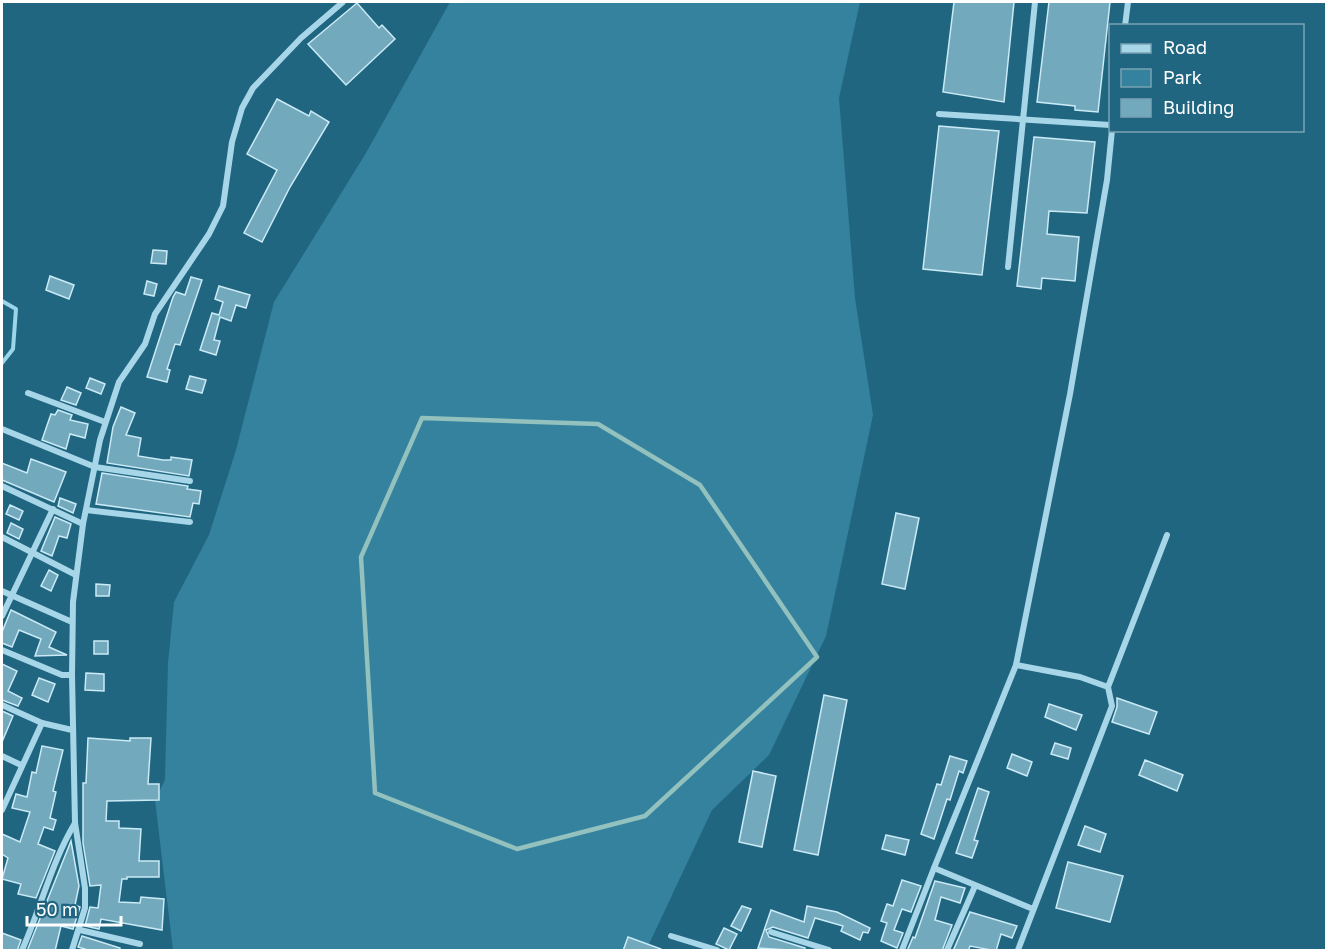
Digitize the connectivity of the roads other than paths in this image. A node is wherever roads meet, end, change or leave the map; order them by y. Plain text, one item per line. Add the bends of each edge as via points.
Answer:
1 (343, 2) edge
2 (1035, 2) edge
3 (1128, 2) edge
4 (1125, 24) edge
5 (939, 114) dead end
6 (1023, 120) junction
7 (1109, 125) edge
8 (1112, 132) edge
9 (1008, 267) dead end
10 (28, 393) dead end
11 (105, 422) junction
12 (2, 429) edge
13 (95, 467) junction
14 (189, 481) dead end
15 (2, 486) edge
16 (52, 509) junction
17 (86, 510) junction
18 (190, 522) dead end
19 (83, 524) junction
20 (1167, 535) dead end
21 (2, 537) edge
22 (33, 553) junction
23 (76, 575) junction
24 (2, 591) edge
25 (10, 596) junction
26 (2, 616) edge
27 (72, 622) junction
28 (2, 650) edge
29 (1016, 665) junction
30 (72, 675) junction
31 (1108, 687) junction
32 (2, 705) edge
33 (42, 723) junction
34 (72, 730) junction
35 (2, 756) edge
36 (21, 765) junction
37 (2, 810) edge
38 (75, 823) junction
39 (934, 868) junction
40 (975, 886) junction
41 (1033, 909) junction
42 (80, 930) junction
43 (771, 932) dead end
44 (671, 936) dead end
45 (140, 944) dead end
46 (22, 951) edge
47 (72, 951) edge
48 (717, 951) edge
49 (829, 951) edge
50 (902, 951) edge
51 (947, 951) edge
52 (1018, 951) edge

1 - 11 street via 253,88 242,108 232,142 223,206 209,234 155,314 145,344 119,382
2 - 6 street
3 - 4 street
5 - 6 street
6 - 7 street
6 - 9 street
8 - 29 street via 1070,394
10 - 11 street
11 - 13 street
12 - 13 street
13 - 14 street
13 - 17 street
15 - 16 street
16 - 19 street
16 - 22 street
17 - 18 street
17 - 19 street
19 - 23 street
20 - 31 street
21 - 22 street
22 - 23 street
22 - 25 street
23 - 27 street
24 - 25 street
25 - 26 street
25 - 27 street
27 - 30 street
28 - 30 street via 62,675
29 - 31 street via 1080,677
29 - 39 street
30 - 34 street
31 - 41 street via 1113,706
32 - 33 street
33 - 34 street
33 - 36 street
34 - 38 street
35 - 36 street
36 - 37 street
38 - 42 street via 86,888
38 - 46 street via 60,848
39 - 40 street
39 - 50 street
40 - 41 street
40 - 51 street
41 - 52 street
42 - 45 street
42 - 47 street
43 - 49 street
44 - 48 street

